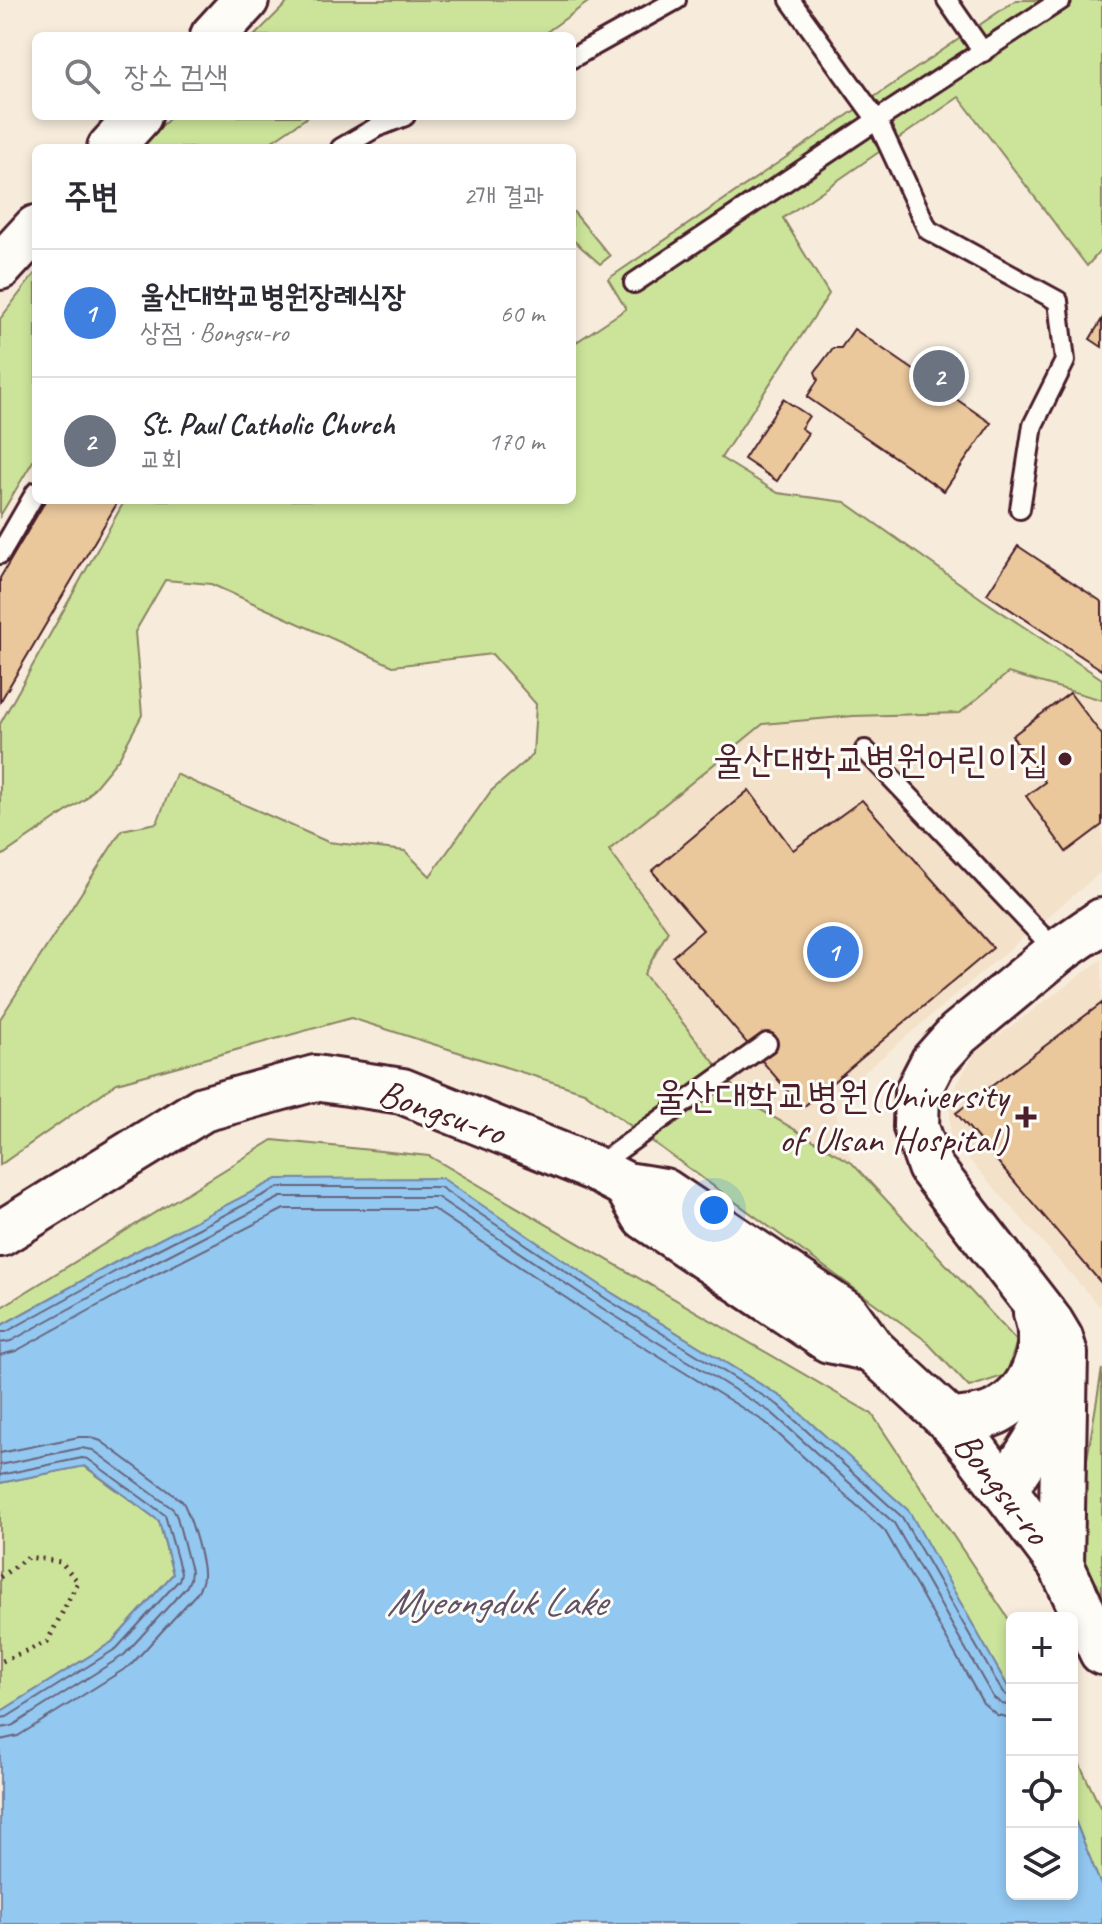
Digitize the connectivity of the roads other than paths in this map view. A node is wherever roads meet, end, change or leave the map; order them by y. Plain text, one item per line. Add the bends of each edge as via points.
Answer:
1 (246, 0) edge
2 (676, 0) edge
3 (790, 0) edge
4 (947, 0) edge
5 (1061, 0) edge
6 (217, 32) edge
7 (983, 52) junction
8 (576, 56) edge
9 (135, 120) edge
10 (395, 120) edge
11 (877, 120) junction
12 (114, 144) edge
13 (348, 144) edge
14 (32, 232) edge
15 (0, 267) edge
16 (634, 283) dead end
17 (32, 499) edge
18 (1020, 509) dead end
19 (0, 554) edge
20 (865, 750) dead end
21 (1102, 921) edge
22 (1057, 952) junction
23 (767, 1043) dead end
24 (610, 1176) junction
25 (0, 1234) edge
26 (1023, 1286) junction
27 (1065, 1370) junction
28 (951, 1422) junction
29 (1004, 1489) junction
30 (1061, 1565) junction
31 (1102, 1652) edge

1 - 6 main road
2 - 8 lane
3 - 11 lane
4 - 7 lane
5 - 7 lane
7 - 11 lane
9 - 12 main road
10 - 13 lane
11 - 16 lane
11 - 18 lane via 928,230 1058,301 1065,361 1033,425
14 - 15 main road
17 - 19 lane
20 - 22 lane
21 - 22 main road
22 - 26 main road via 958,1034 933,1062 917,1093 916,1127 930,1167
23 - 24 lane
24 - 25 main road, Bongsu-ro via 402,1091 315,1078 203,1109
24 - 28 main road, Bongsu-ro via 664,1191 847,1314 872,1349
26 - 27 main road via 1060,1338
26 - 28 main road via 1042,1338 1029,1381 1014,1401 992,1414
27 - 29 main road via 1050,1415
27 - 30 main road
28 - 29 main road, Bongsu-ro
29 - 30 main road, Bongsu-ro
30 - 31 main road, Bongsu-ro

